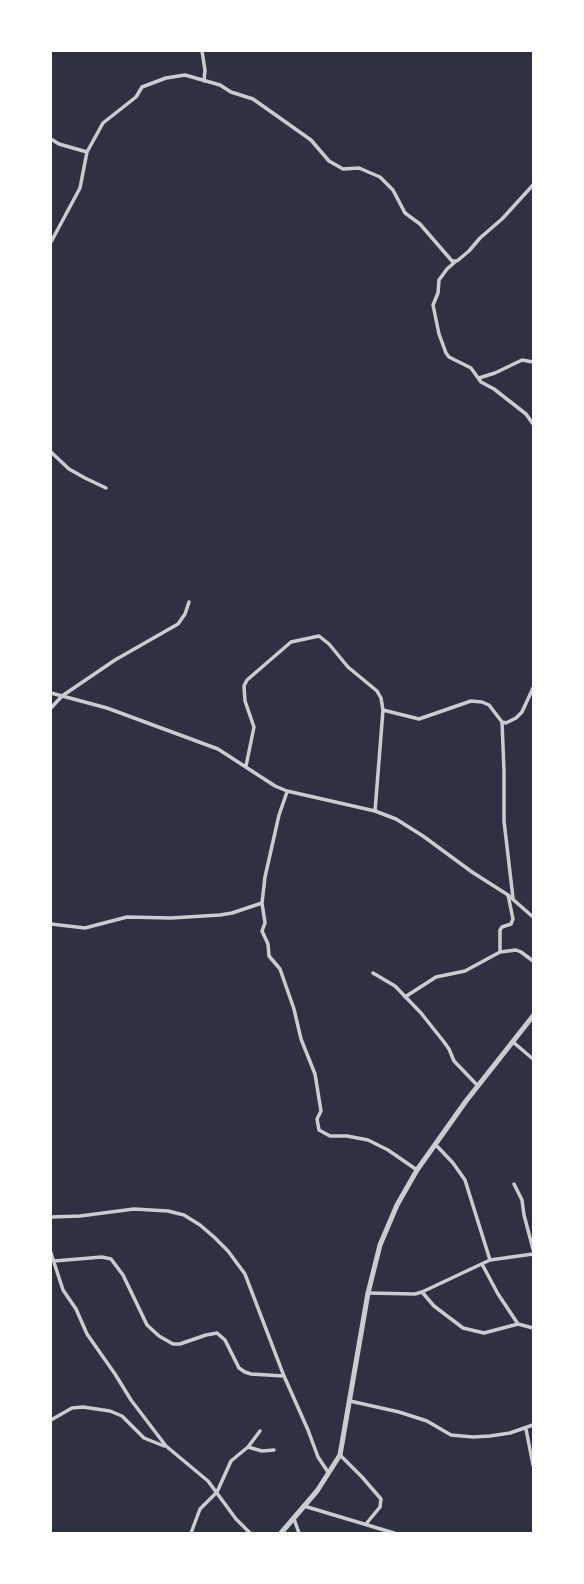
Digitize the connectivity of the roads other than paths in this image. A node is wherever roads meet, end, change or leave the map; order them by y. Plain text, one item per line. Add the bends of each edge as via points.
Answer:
1 (202, 51) edge
2 (204, 81) junction
3 (51, 139) edge
4 (87, 152) junction
5 (533, 185) edge
6 (51, 242) edge
7 (456, 261) junction
8 (533, 362) edge
9 (479, 378) junction
10 (533, 424) edge
11 (51, 452) edge
12 (106, 488) dead end
13 (189, 602) dead end
14 (533, 688) edge
15 (51, 693) edge
16 (62, 696) junction
17 (531, 700) edge
18 (51, 708) edge
19 (383, 710) junction
20 (502, 722) junction
21 (246, 766) junction
22 (287, 791) junction
23 (375, 811) junction
24 (511, 897) junction
25 (262, 903) junction
26 (533, 917) edge
27 (51, 924) edge
28 (500, 952) junction
29 (533, 961) edge
30 (373, 973) dead end
31 (405, 997) junction
32 (533, 1016) edge
33 (513, 1042) junction
34 (533, 1059) edge
35 (478, 1086) junction
36 (435, 1144) junction
37 (417, 1170) junction
38 (514, 1184) dead end
39 (51, 1217) edge
40 (527, 1227) junction
41 (533, 1229) edge
42 (533, 1249) edge
43 (51, 1253) edge
44 (533, 1254) edge
45 (490, 1260) junction
46 (54, 1261) junction
47 (482, 1264) junction
48 (422, 1292) junction
49 (368, 1293) junction
50 (518, 1324) junction
51 (533, 1328) edge
52 (284, 1376) junction
53 (350, 1401) junction
54 (51, 1420) edge
55 (533, 1425) edge
56 (526, 1429) junction
57 (260, 1431) dead end
58 (166, 1446) junction
59 (248, 1447) junction
60 (274, 1450) dead end
61 (340, 1455) junction
62 (533, 1465) edge
63 (330, 1473) junction
64 (217, 1492) junction
65 (304, 1506) junction
66 (294, 1519) junction
67 (366, 1524) junction
68 (191, 1533) edge
69 (250, 1533) edge
70 (281, 1533) edge
71 (299, 1533) edge
72 (394, 1533) edge

1 - 2 street
2 - 4 street via 184,75 142,87 103,123
2 - 7 street via 261,104 341,168 359,168 380,177 405,213
3 - 4 street
4 - 6 street via 83,183
5 - 7 street
7 - 9 street via 439,280 434,314 446,353
8 - 9 street via 522,360
9 - 10 street
11 - 12 street via 69,469
13 - 16 street via 175,626
14 - 17 street
15 - 16 street
16 - 18 street
16 - 21 street via 218,750
17 - 20 street via 516,719
19 - 20 street via 419,719 471,701 482,702
19 - 21 street via 377,691 348,667 323,637 291,642 244,686 254,727
19 - 23 street
20 - 24 street
21 - 22 street
22 - 23 street
22 - 25 street
23 - 24 street via 414,830
24 - 26 street
24 - 28 street via 513,919 500,930
25 - 27 street via 232,914 127,917 85,928
25 - 37 street via 262,932 269,956 280,969 315,1074 319,1130 330,1136 368,1140
28 - 29 street via 516,950
28 - 31 street via 458,974 436,976
30 - 31 street
31 - 35 street
32 - 33 street
33 - 34 street
33 - 35 street
35 - 36 street
36 - 37 street
36 - 45 street via 465,1180
37 - 49 street via 380,1245
38 - 40 street
39 - 52 street via 145,1209 184,1215 200,1225 245,1274
40 - 41 street
40 - 42 street
43 - 46 street
44 - 45 street
45 - 47 street
46 - 52 street via 111,1259 147,1325 159,1336 180,1345 217,1334 245,1372
46 - 58 street via 63,1290 87,1334
47 - 48 street
47 - 50 street
48 - 49 street
48 - 50 street via 456,1324 475,1332
49 - 53 street
50 - 51 street
52 - 63 street via 318,1457
53 - 56 street via 427,1421 451,1435 490,1436
53 - 61 street
54 - 58 street via 72,1408 110,1411 122,1416 144,1438
55 - 56 street
56 - 62 street
57 - 59 street
58 - 64 street
59 - 60 street
59 - 64 street via 231,1461
61 - 63 street
61 - 67 street via 381,1499
63 - 65 street
64 - 68 street via 202,1505
64 - 69 street
65 - 66 street
65 - 67 street
66 - 70 street
66 - 71 street
67 - 72 street

